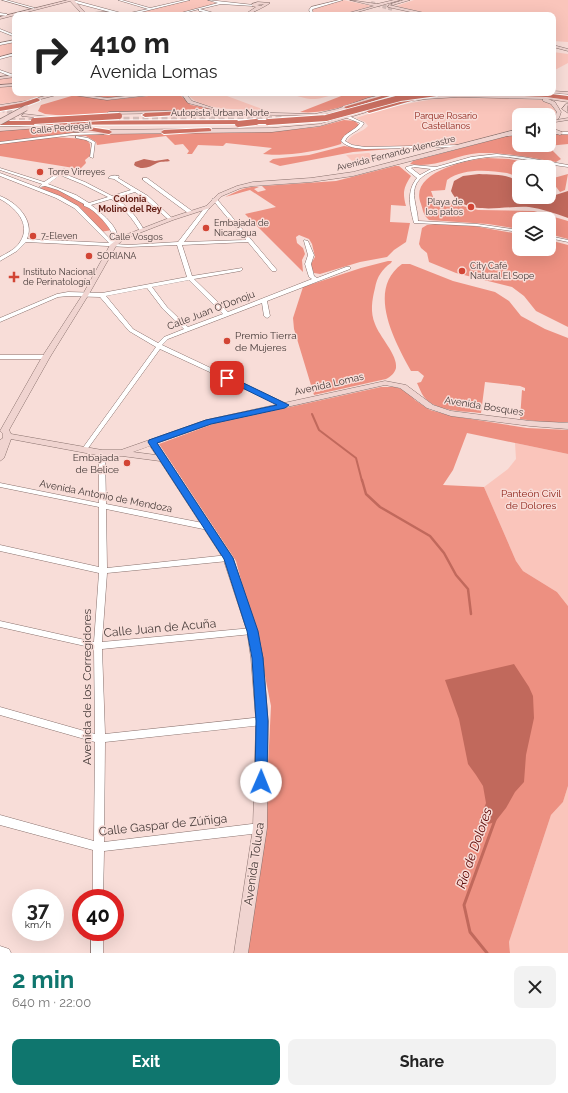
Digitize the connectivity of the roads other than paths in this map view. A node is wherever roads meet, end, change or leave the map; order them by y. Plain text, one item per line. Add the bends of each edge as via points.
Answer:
1 (3, 0) edge
2 (11, 0) edge
3 (67, 0) edge
4 (72, 0) edge
5 (119, 0) edge
6 (165, 0) edge
7 (189, 0) edge
8 (209, 0) edge
9 (342, 0) edge
10 (352, 0) edge
11 (356, 0) edge
12 (364, 0) edge
13 (398, 0) edge
14 (408, 0) edge
15 (253, 2) edge
16 (269, 2) edge
17 (384, 2) edge
18 (176, 3) junction
19 (221, 3) junction
20 (374, 5) junction
21 (259, 6) junction
22 (388, 6) junction
23 (36, 8) junction
24 (151, 9) junction
25 (198, 9) junction
26 (19, 12) edge
27 (20, 12) edge
28 (82, 12) edge
29 (114, 12) edge
30 (138, 12) edge
31 (186, 12) edge
32 (209, 12) edge
33 (250, 12) edge
34 (254, 12) edge
35 (312, 12) edge
36 (353, 12) edge
37 (361, 12) edge
38 (392, 12) edge
39 (406, 12) edge
40 (410, 12) edge
41 (415, 12) edge
42 (12, 14) edge
43 (12, 14) edge
44 (7, 15) junction
45 (0, 16) edge
46 (12, 16) edge
47 (0, 30) edge
48 (12, 35) edge
49 (12, 42) edge
50 (0, 44) edge
51 (556, 47) edge
52 (568, 49) edge
53 (12, 56) edge
54 (0, 58) edge
55 (0, 71) edge
56 (12, 75) edge
57 (12, 76) edge
58 (0, 78) edge
59 (12, 85) edge
60 (0, 86) edge
61 (556, 93) edge
62 (556, 95) edge
63 (54, 96) edge
64 (66, 96) edge
65 (88, 96) edge
66 (135, 96) edge
67 (185, 96) edge
68 (383, 96) edge
69 (396, 96) edge
70 (400, 96) edge
71 (406, 96) edge
72 (415, 96) edge
73 (418, 96) edge
74 (424, 96) edge
75 (436, 96) edge
76 (529, 96) edge
77 (546, 96) edge
78 (568, 97) edge
79 (37, 102) junction
80 (347, 107) junction
81 (358, 107) junction
82 (0, 108) edge
83 (369, 111) junction
84 (206, 112) junction
85 (234, 112) junction
86 (568, 112) edge
87 (319, 114) junction
88 (24, 116) tunnel mouth
89 (98, 116) junction
90 (118, 116) junction
91 (348, 117) junction
92 (556, 117) edge
93 (48, 118) junction
94 (59, 118) junction
95 (88, 118) junction
96 (568, 119) edge
97 (556, 121) edge
98 (256, 122) junction
99 (328, 123) junction
100 (0, 124) edge
101 (32, 124) junction
102 (568, 124) edge
103 (556, 127) edge
104 (215, 129) junction
105 (261, 130) junction
106 (556, 131) edge
107 (109, 132) junction
108 (124, 132) junction
109 (164, 132) junction
110 (512, 133) edge
111 (556, 133) edge
112 (560, 133) junction
113 (568, 133) edge
114 (57, 136) junction
115 (0, 143) edge
116 (464, 146) junction
117 (92, 157) dead end
118 (568, 166) edge
119 (436, 168) junction
120 (0, 169) edge
121 (64, 170) dead end
122 (0, 174) edge
123 (60, 174) junction
124 (115, 178) dead end
125 (420, 178) junction
126 (145, 179) dead end
127 (45, 185) junction
128 (39, 188) junction
129 (136, 190) junction
130 (163, 193) junction
131 (158, 194) dead end
132 (152, 196) dead end
133 (0, 197) edge
134 (111, 197) junction
135 (146, 197) junction
136 (214, 200) junction
137 (88, 204) junction
138 (76, 207) junction
139 (208, 207) junction
140 (190, 212) junction
141 (171, 219) junction
142 (142, 230) junction
143 (512, 230) edge
144 (556, 238) edge
145 (24, 240) junction
146 (248, 241) junction
147 (306, 241) dead end
148 (568, 241) edge
149 (113, 245) junction
150 (179, 245) junction
151 (0, 259) edge
152 (348, 268) dead end
153 (240, 269) dead end
154 (274, 270) dead end
155 (190, 278) junction
156 (317, 280) junction
157 (148, 286) junction
158 (86, 294) junction
159 (102, 295) junction
160 (264, 300) junction
161 (227, 314) junction
162 (267, 316) dead end
163 (0, 320) edge
164 (188, 330) junction
165 (159, 346) junction
166 (0, 357) edge
167 (46, 357) junction
168 (405, 386) joint
169 (285, 405) junction
170 (568, 426) edge
171 (4, 436) edge
172 (152, 442) junction
173 (84, 450) junction
174 (102, 453) junction
175 (122, 453) junction
176 (0, 458) edge
177 (163, 459) junction
178 (0, 485) edge
179 (103, 505) junction
180 (208, 527) junction
181 (0, 548) edge
182 (228, 558) junction
183 (103, 571) junction
184 (0, 624) edge
185 (252, 631) junction
186 (98, 646) junction
187 (0, 711) edge
188 (262, 721) junction
189 (100, 739) junction
190 (0, 820) edge
191 (260, 828) junction
192 (99, 847) junction
193 (98, 889) edge
194 (97, 941) edge
195 (0, 952) edge
196 (5, 953) edge
197 (97, 953) edge
198 (241, 953) edge

1 - 23 street
2 - 23 street
3 - 23 street
4 - 27 street
4 - 28 street
4 - 29 street
5 - 24 street
6 - 18 street
7 - 18 street
8 - 19 street
9 - 35 street via 312,8
10 - 20 street
11 - 20 street
12 - 20 street
13 - 17 street
14 - 22 street
15 - 19 street
15 - 21 street
16 - 21 street
17 - 20 street
18 - 24 street
19 - 25 street
20 - 22 street
20 - 36 street
20 - 37 street
20 - 38 street
21 - 33 street
21 - 34 street
22 - 41 street
23 - 26 street
24 - 30 street
25 - 31 street
25 - 32 street
39 - 40 street via 395,9
42 - 44 street
43 - 44 street
44 - 45 street
44 - 46 street
47 - 48 street
49 - 50 street
51 - 52 street
53 - 54 street
55 - 56 street
57 - 58 street
59 - 60 street
61 - 78 street
62 - 78 highway
63 - 79 street
64 - 79 street
65 - 66 street via 107,99
67 - 85 street via 194,103
68 - 80 street
69 - 81 highway
70 - 81 highway
71 - 101 highway, Autopista Urbana Norte, bridge via 336,114 299,120
72 - 98 highway, Autopista Urbana Norte, bridge via 326,118
73 - 81 highway
74 - 83 highway
75 - 83 street
76 - 92 street via 548,101 556,107 559,112
77 - 78 highway
78 - 86 street via 564,108
79 - 82 highway
79 - 100 street, bridge
80 - 81 highway
80 - 87 street
83 - 91 street
84 - 85 street
84 - 90 highway
84 - 94 street via 115,113
85 - 87 street
87 - 99 street via 332,117 332,121
88 - 93 street
89 - 90 highway, bridge
89 - 94 highway, bridge
89 - 95 highway, bridge
90 - 95 highway, bridge
91 - 99 street
91 - 116 street via 360,121 362,125 343,138 343,141 351,146
93 - 94 street
93 - 100 highway
95 - 101 highway, bridge
96 - 97 street
98 - 100 highway, Autopista Urbana Norte, bridge
98 - 104 highway, bridge
99 - 105 street
100 - 101 highway
100 - 107 street
101 - 107 highway
102 - 103 street
104 - 105 street
104 - 109 highway
105 - 109 street
106 - 112 street
107 - 108 street
108 - 109 street
108 - 114 street, Calle Pedregal
110 - 116 street, Avenida Fernando Alencastre
111 - 112 street
112 - 113 street
114 - 115 street, Calle Pedregal
114 - 117 street via 90,140 94,144
116 - 136 street, Avenida Fernando Alencastre via 337,177 247,185 233,189
118 - 119 street via 514,156 492,155 469,158
119 - 125 street
119 - 125 street via 408,168
120 - 127 street
121 - 123 street
122 - 128 street
123 - 127 street
123 - 134 street via 86,183
124 - 129 street
125 - 143 street via 414,184 412,193 416,222 477,225
126 - 130 street
127 - 128 street
127 - 137 street
128 - 138 street
129 - 134 street
129 - 135 street
130 - 131 street
130 - 140 street
132 - 135 street
133 - 145 street via 19,212 26,222
134 - 137 street
134 - 142 street via 134,216
135 - 141 street
136 - 139 street, Avenida Fernando Alencastre
136 - 146 street
137 - 138 street
137 - 149 street via 113,230
138 - 149 street
139 - 140 street
139 - 150 street, Avenida Fernando Alencastre
140 - 141 street
141 - 142 street
142 - 149 street via 122,238
144 - 148 street
145 - 149 street, Calle Vosgos
145 - 151 street via 16,249
146 - 150 street, Calle Vosgos
146 - 154 street
147 - 156 street via 311,255 308,264 310,272
149 - 150 street, Calle Vosgos
149 - 158 street
150 - 155 street
152 - 156 street, Calle Juan O'Donoju
153 - 155 street
155 - 157 street
155 - 161 street
156 - 160 street, Calle Juan O'Donoju
157 - 159 street
157 - 164 street via 165,308
158 - 159 street
158 - 163 street via 57,296
158 - 167 street
159 - 165 street via 131,330
160 - 161 street, Calle Juan O'Donoju
160 - 162 street
161 - 164 street, Calle Juan O'Donoju
164 - 165 street, Calle Juan O'Donoju via 166,338
165 - 169 street
165 - 173 street, Calle Juan O'Donoju
166 - 167 street
167 - 171 street
168 - 169 street, Avenida Lomas via 385,383
168 - 170 street, Avenida Bosques via 423,402 440,410 536,425
169 - 172 street, Avenida Lomas via 209,422
171 - 173 street
171 - 176 street
172 - 175 street, Avenida Lomas
172 - 177 street, Avenida Toluca
173 - 174 street
174 - 175 street
174 - 179 street, Avenida de los Corregidores
175 - 177 street
177 - 180 street, Avenida Toluca
178 - 179 street, Avenida Antonio de Mendoza
179 - 180 street, Avenida Antonio de Mendoza
179 - 183 street, Avenida de los Corregidores
180 - 182 street, Avenida Toluca
181 - 183 street
182 - 183 street
182 - 185 street, Avenida Toluca
183 - 186 street, Avenida de los Corregidores
184 - 186 street, Calle Juan de Acuña
185 - 186 street, Calle Juan de Acuña
185 - 188 street, Avenida Toluca
186 - 189 street, Avenida de los Corregidores
187 - 189 street
188 - 189 street
188 - 191 street, Avenida Toluca
189 - 192 street, Avenida de los Corregidores
190 - 192 street, Calle Gaspar de Zúñiga
191 - 192 street, Calle Gaspar de Zúñiga
191 - 198 street, Avenida Toluca
192 - 193 street, Avenida de los Corregidores
194 - 197 street
195 - 196 street

